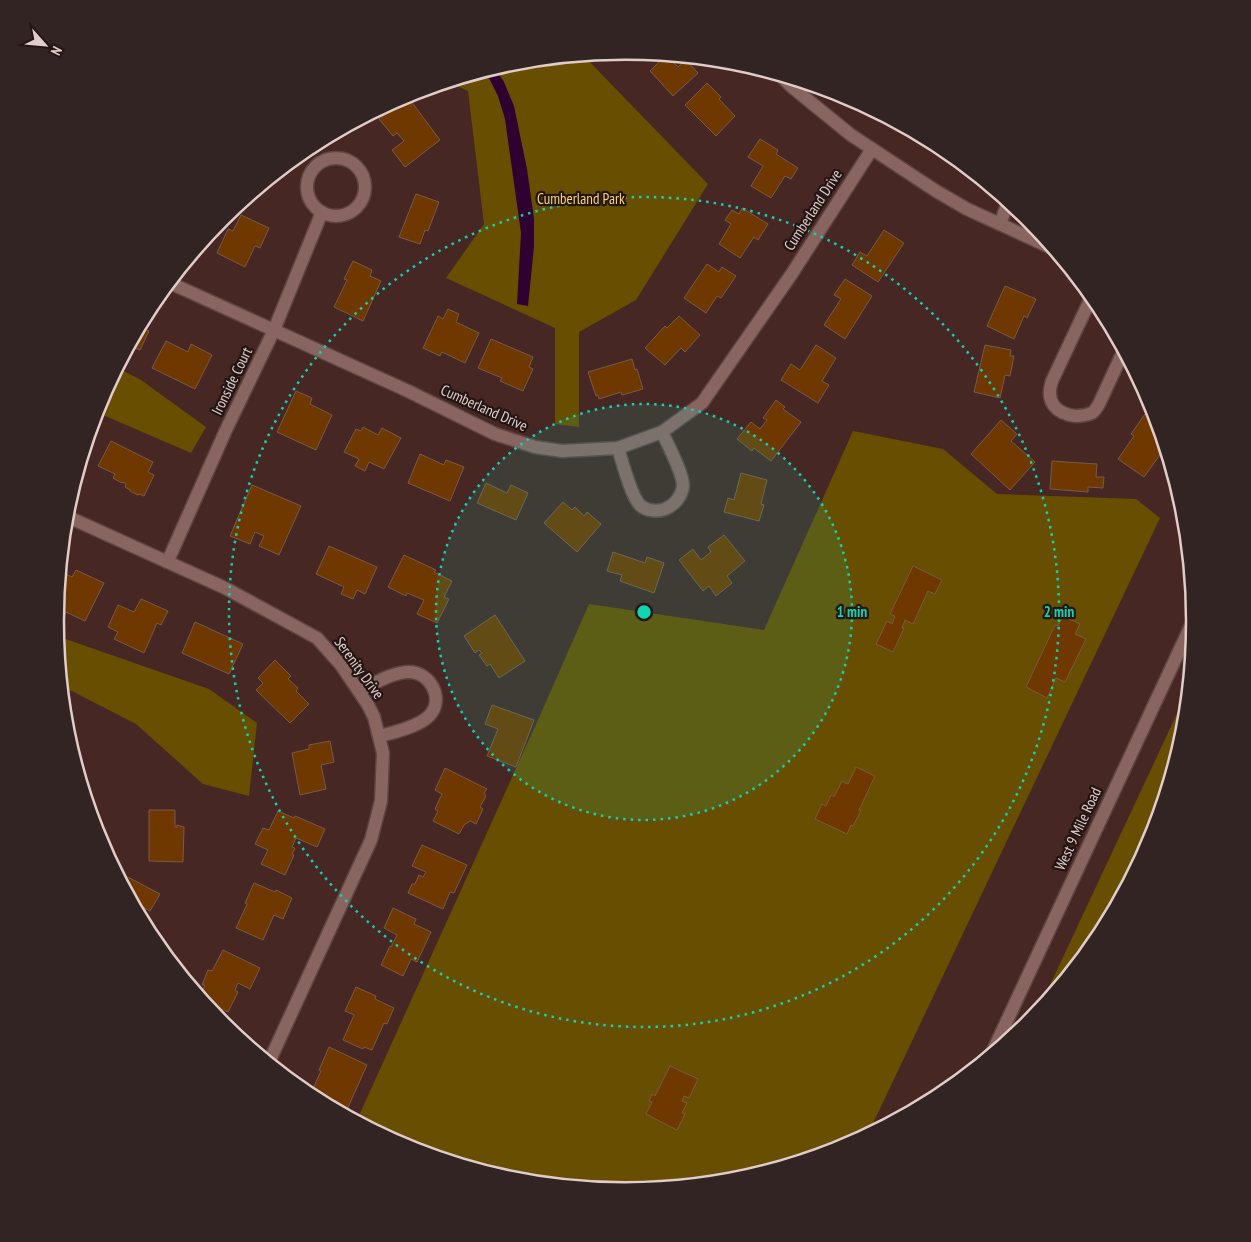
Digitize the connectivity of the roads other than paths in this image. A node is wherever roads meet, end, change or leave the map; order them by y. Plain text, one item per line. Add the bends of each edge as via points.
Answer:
1 (789, 85) edge
2 (872, 148) junction
3 (1006, 209) edge
4 (322, 212) junction
5 (1000, 224) junction
6 (1039, 242) edge
7 (175, 285) edge
8 (1088, 304) edge
9 (274, 330) junction
10 (1120, 358) edge
11 (662, 432) junction
12 (618, 448) junction
13 (74, 520) edge
14 (167, 562) junction
15 (1186, 637) edge
16 (359, 691) junction
17 (379, 736) junction
18 (998, 1040) edge
19 (272, 1056) edge

1 - 2 street
2 - 5 street via 936,191
2 - 11 street, Cumberland Drive via 791,275 702,403
3 - 5 street
4 - 4 street via 340,216 356,208 361,200 365,183 357,166 350,161 341,158 323,160 310,173 307,191 310,200
4 - 9 street, Ironside Court
5 - 6 street
7 - 9 street, Cumberland Drive
8 - 10 street via 1049,389 1053,406 1066,414 1082,416 1091,413 1099,404
9 - 12 street, Cumberland Drive via 495,434 535,447 562,451
9 - 14 street, Ironside Court
11 - 12 street, Cumberland Drive
11 - 12 street via 683,485 679,498 666,509 652,510 638,502
13 - 14 street, Serenity Drive
14 - 16 street, Serenity Drive via 225,588 317,638
15 - 18 street, West 9 Mile Road
16 - 17 street, Serenity Drive via 374,717
16 - 17 street via 403,672 424,676 434,688 435,704 427,718
17 - 19 street, Serenity Drive via 382,752 381,801 372,840

